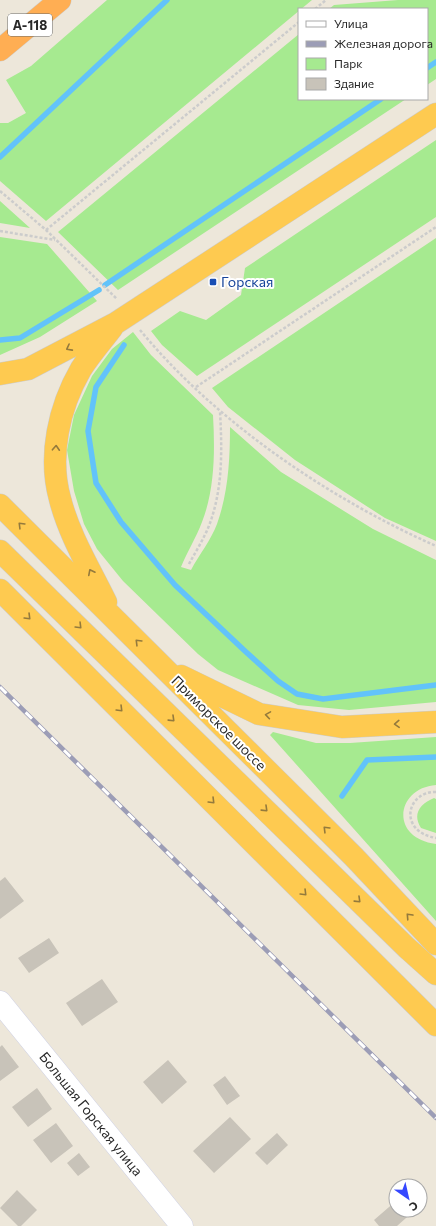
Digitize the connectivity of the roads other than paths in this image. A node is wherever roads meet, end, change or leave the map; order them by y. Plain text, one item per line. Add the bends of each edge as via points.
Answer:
1 (60, 0) edge
2 (0, 50) edge
3 (436, 114) edge
4 (116, 323) junction
5 (0, 374) edge
6 (0, 504) edge
7 (0, 551) edge
8 (0, 590) edge
9 (115, 619) junction
10 (161, 665) junction
11 (436, 722) edge
12 (436, 944) edge
13 (436, 974) edge
14 (0, 1002) edge
15 (436, 1024) edge
16 (182, 1226) edge

1 - 2 highway, А-118
3 - 4 highway
4 -> 5 highway via 28,369
9 -> 4 highway via 79,548 60,499 56,481 56,457 57,430 81,369
9 -> 6 highway, Приморское шоссе
7 -> 13 highway
8 -> 15 highway
10 -> 9 highway, Приморское шоссе
11 -> 10 highway via 342,727 259,714
12 -> 10 highway, Приморское шоссе via 348,851
14 - 16 street, Большая Горская улица

